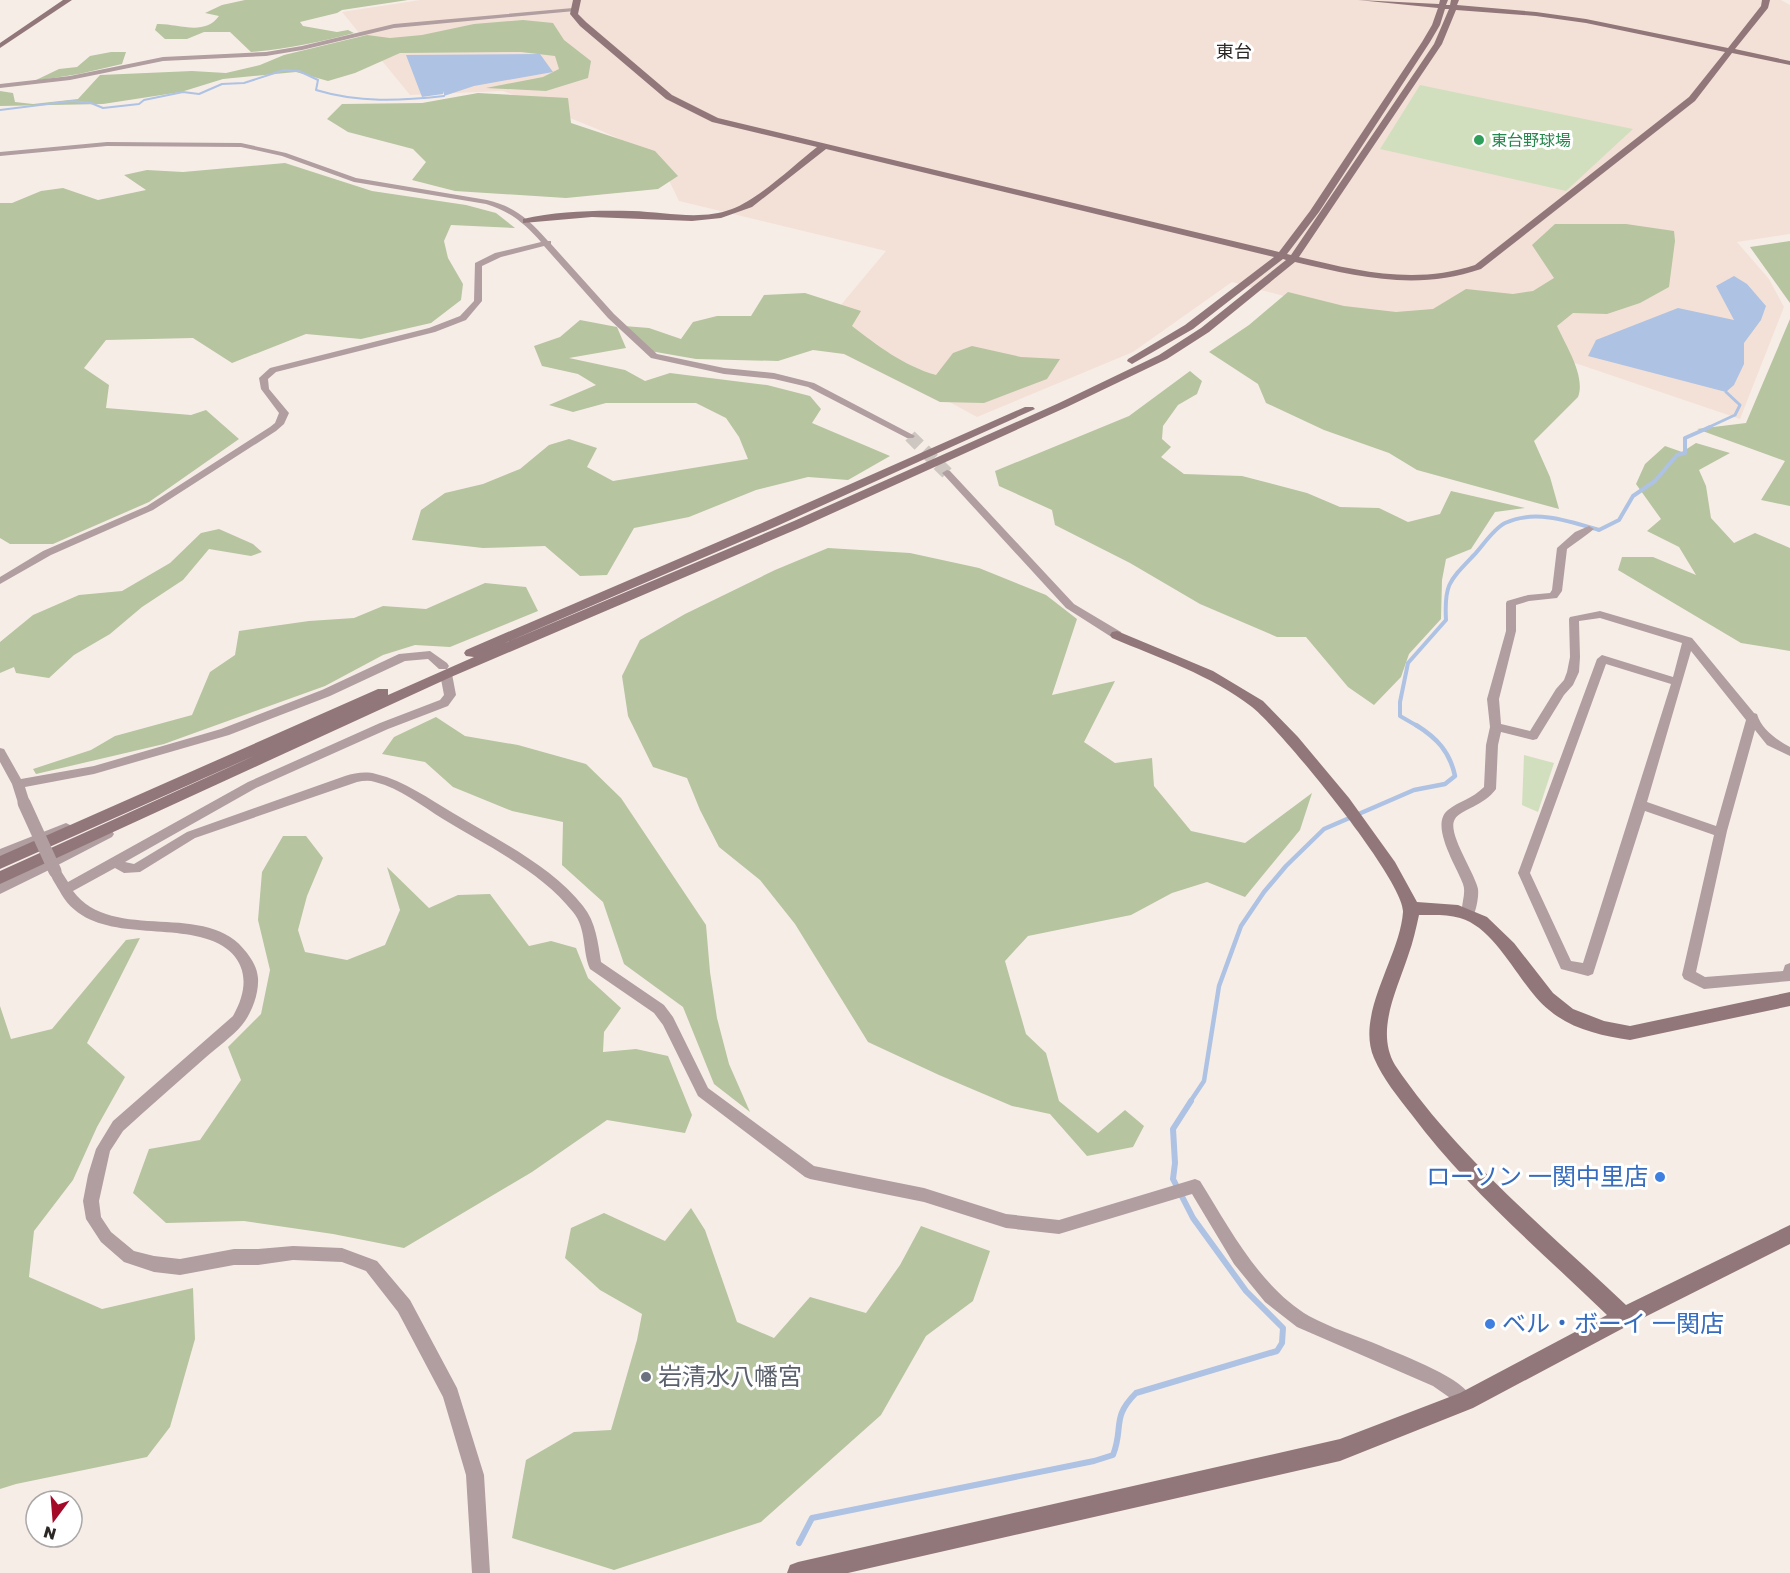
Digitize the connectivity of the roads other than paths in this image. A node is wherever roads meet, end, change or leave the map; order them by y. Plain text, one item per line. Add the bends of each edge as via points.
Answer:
1 (68, 0) edge
2 (577, 0) edge
3 (1362, 0) edge
4 (1766, 0) edge
5 (1449, 4) edge
6 (573, 10) junction
7 (0, 46) edge
8 (1730, 51) junction
9 (1790, 63) edge
10 (0, 86) edge
11 (823, 147) junction
12 (0, 154) edge
13 (526, 221) junction
14 (548, 243) junction
15 (1287, 257) junction
16 (910, 436) tunnel mouth
17 (947, 472) tunnel mouth
18 (1589, 529) dead end
19 (0, 581) edge
20 (1117, 635) joint
21 (1688, 641) junction
22 (444, 670) junction
23 (1677, 682) junction
24 (1753, 717) junction
25 (1496, 728) junction
26 (0, 752) edge
27 (1790, 752) edge
28 (178, 782) junction
29 (18, 783) junction
30 (174, 800) junction
31 (1641, 804) junction
32 (1721, 833) junction
33 (0, 854) edge
34 (116, 861) junction
35 (0, 863) edge
36 (0, 878) edge
37 (0, 889) edge
38 (65, 890) junction
39 (1411, 908) junction
40 (1468, 913) junction
41 (1790, 969) edge
42 (1790, 999) edge
43 (1790, 1234) edge
44 (1624, 1317) junction
45 (1466, 1401) junction
46 (481, 1573) edge
47 (798, 1573) edge

1 - 7 street
2 - 6 street
3 - 5 street
4 - 8 street
5 - 8 street via 1586,21
5 - 15 street via 1438,44
6 - 10 street via 394,26 275,52 163,59 70,78
6 - 11 street via 583,24 680,104 732,125
8 - 9 street
8 - 15 street via 1692,99 1478,267 1449,276 1399,279 1362,275
11 - 13 street via 749,205 720,217 631,214
11 - 15 street
12 - 13 street via 107,144 241,145 284,154 354,180 487,202 505,207
13 - 14 street
14 - 16 street via 611,316 654,356 811,385
14 - 19 street via 498,255 478,265 478,301 463,318 432,330 273,370 263,378 265,389 284,413 273,429 150,508 47,553
15 - 22 street via 1243,302 1205,330 1143,366 798,524
17 - 20 street via 1070,606
18 - 25 street via 1562,548 1557,591 1553,596 1511,603 1511,632 1492,699
20 - 39 street via 1237,689 1260,705 1293,739 1395,872
21 - 23 street
21 - 24 street
21 - 25 street via 1600,614 1578,616 1574,619 1573,672 1533,735
22 - 28 street
22 - 29 street via 430,655 403,657 326,693 225,732 94,770
22 - 30 street
22 - 34 street via 450,696 444,703 252,785
23 - 31 street
23 - 31 street via 1602,659 1524,873 1566,965 1588,970
24 - 27 street via 1771,742
24 - 32 street
25 - 40 street via 1490,789 1451,814 1447,822 1448,835 1472,891
26 - 29 street
28 - 33 street
28 - 35 street
29 - 38 street, bridge
30 - 36 street
30 - 37 street
31 - 32 street
32 - 41 street via 1689,975 1704,983 1789,976
34 - 38 street
34 - 45 street via 124,868 136,869 191,835 228,820 349,779 380,779 486,839 547,881 578,909 590,930 595,965 658,1009 668,1021 703,1092 810,1172 924,1196 1006,1221 1059,1227 1195,1186 1240,1259 1271,1296 1303,1321 1439,1380
38 - 46 street via 85,911 107,921 198,930 223,938 242,953 252,979 249,1002 238,1020 118,1126 103,1149 91,1201 94,1219 106,1237 130,1257 154,1264 180,1267 234,1257 293,1253 342,1255 371,1266 404,1306 451,1394 475,1475
39 - 40 street
39 - 44 street via 1405,946 1379,1021 1379,1047 1389,1070 1463,1163
40 - 42 street via 1509,948 1550,1001 1593,1026 1630,1033
43 - 44 street
44 - 45 street
45 - 47 street via 1340,1449

